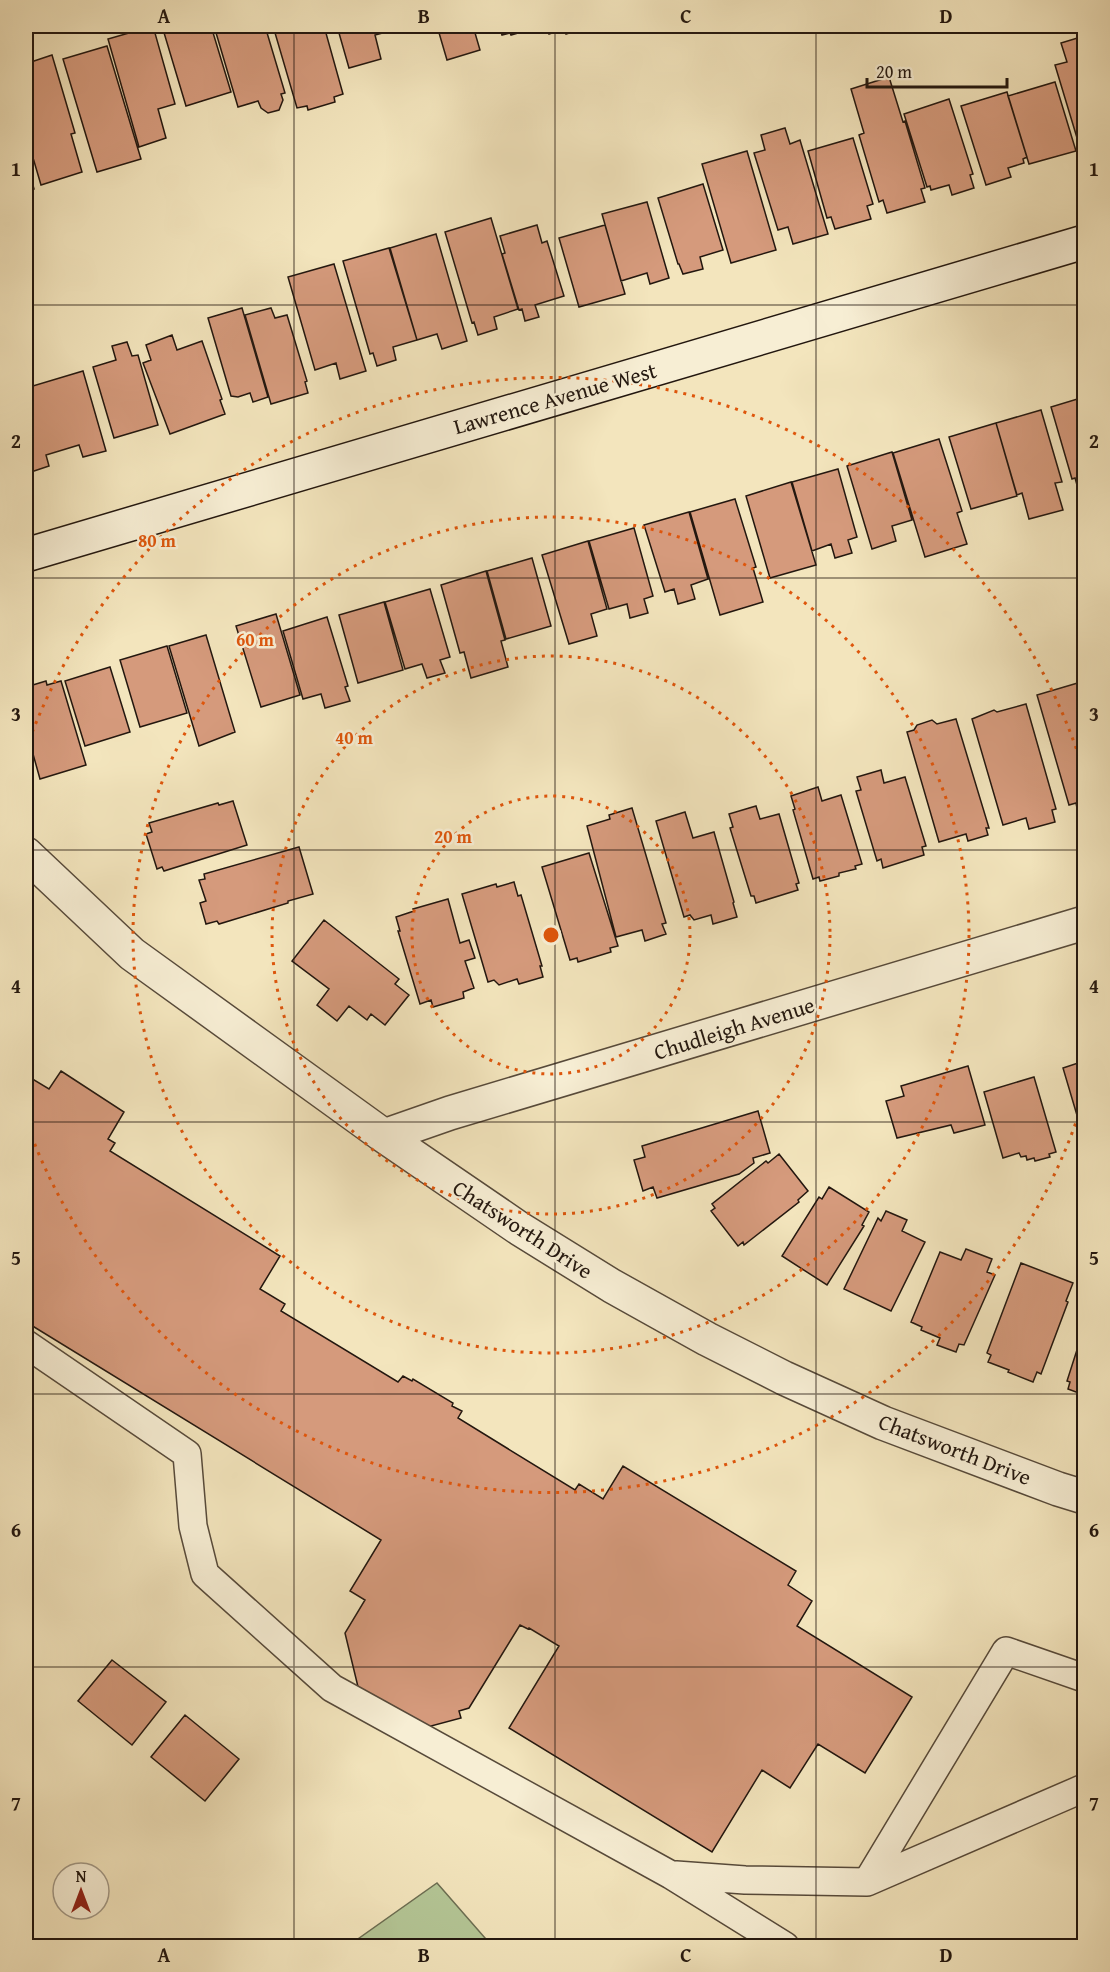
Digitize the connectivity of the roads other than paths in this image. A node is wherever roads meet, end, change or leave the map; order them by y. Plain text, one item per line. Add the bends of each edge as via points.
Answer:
1 (1084, 242) edge
2 (26, 555) edge
3 (26, 854) edge
4 (1084, 924) edge
5 (384, 1136) junction
6 (26, 1344) edge
7 (1084, 1497) edge
8 (1084, 1678) edge
9 (1084, 1788) edge
10 (671, 1875) junction
11 (867, 1882) junction
12 (784, 1947) edge

1 - 2 street, Lawrence Avenue West
3 - 5 street, Chatsworth Drive via 132,954
4 - 5 street, Chudleigh Avenue
5 - 7 street, Chatsworth Drive via 520,1229 707,1339 883,1423
6 - 10 lane via 187,1454 193,1526 204,1574 332,1688
8 - 11 lane via 1006,1651
9 - 11 lane
10 - 11 lane
10 - 12 lane

